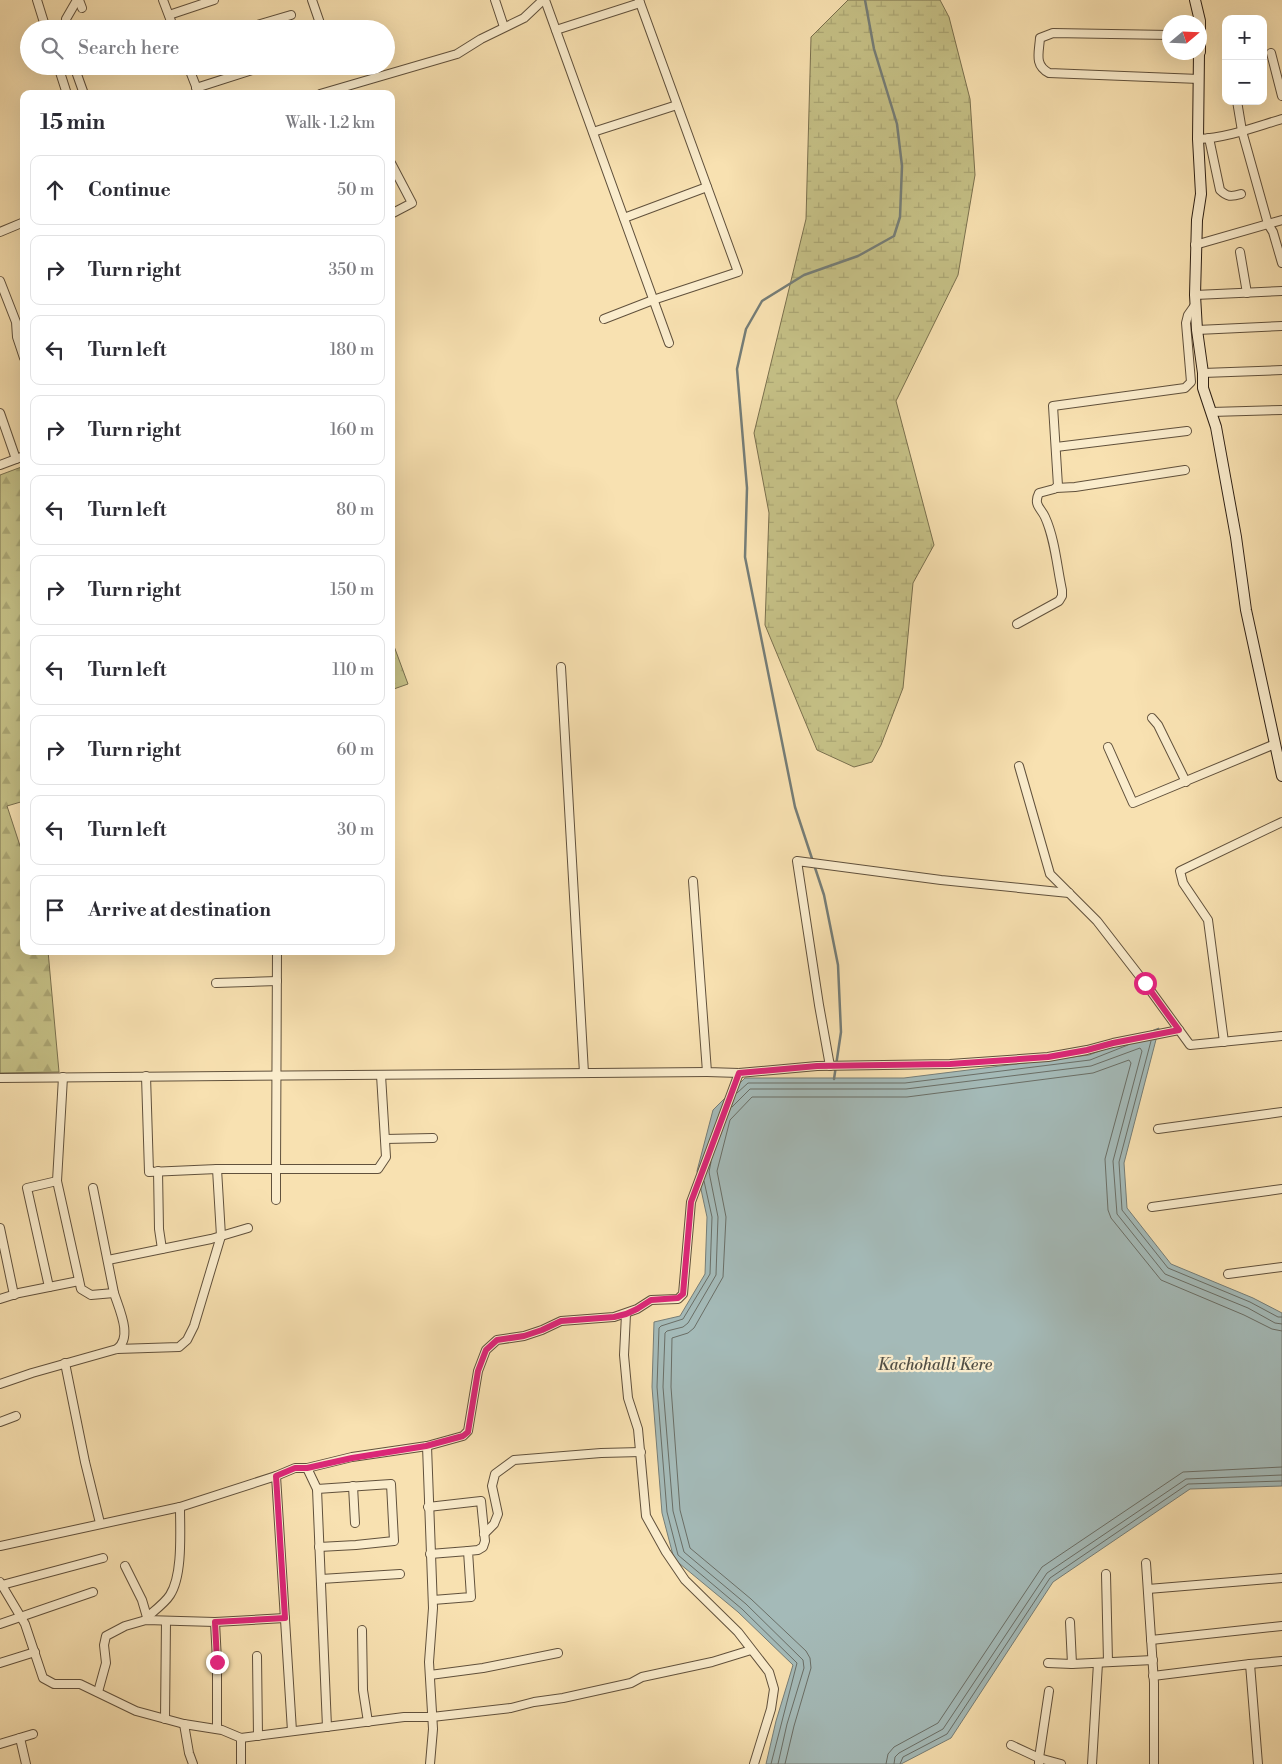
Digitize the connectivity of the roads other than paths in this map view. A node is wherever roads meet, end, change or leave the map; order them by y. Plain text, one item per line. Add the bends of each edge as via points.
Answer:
1 (37, 0) edge
2 (163, 0) edge
3 (214, 0) edge
4 (312, 0) edge
5 (495, 0) edge
6 (544, 0) edge
7 (1195, 0) edge
8 (639, 2) edge
9 (79, 3) edge
10 (169, 15) junction
11 (1199, 15) edge
12 (291, 16) dead end
13 (43, 20) edge
14 (66, 20) edge
15 (171, 20) edge
16 (277, 20) edge
17 (319, 20) edge
18 (504, 27) junction
19 (556, 30) junction
20 (1162, 35) edge
21 (1271, 53) dead end
22 (1200, 60) edge
23 (395, 72) edge
24 (61, 75) edge
25 (77, 75) edge
26 (192, 75) edge
27 (241, 75) edge
28 (385, 75) edge
29 (1199, 80) junction
30 (66, 90) edge
31 (83, 90) edge
32 (198, 90) edge
33 (201, 90) edge
34 (334, 90) edge
35 (1282, 96) edge
36 (677, 105) junction
37 (1238, 105) edge
38 (1282, 119) edge
39 (1242, 131) junction
40 (593, 132) junction
41 (1198, 138) junction
42 (1210, 138) junction
43 (395, 178) edge
44 (707, 187) junction
45 (1241, 194) dead end
46 (395, 212) edge
47 (624, 218) junction
48 (1282, 220) edge
49 (1268, 224) junction
50 (20, 226) edge
51 (0, 232) edge
52 (1195, 245) junction
53 (1240, 252) dead end
54 (1282, 264) edge
55 (0, 282) edge
56 (1282, 291) edge
57 (1247, 293) junction
58 (653, 300) junction
59 (1195, 300) junction
60 (604, 319) dead end
61 (1282, 326) edge
62 (1197, 330) junction
63 (669, 343) dead end
64 (20, 347) edge
65 (1282, 370) edge
66 (1204, 373) junction
67 (1282, 410) edge
68 (1211, 412) junction
69 (0, 413) edge
70 (1187, 431) dead end
71 (1056, 447) junction
72 (20, 457) edge
73 (0, 465) edge
74 (1185, 470) dead end
75 (1056, 488) junction
76 (1016, 624) dead end
77 (561, 667) dead end
78 (1152, 718) dead end
79 (1275, 744) junction
80 (1108, 747) dead end
81 (1019, 766) dead end
82 (1282, 776) edge
83 (1186, 782) junction
84 (1282, 822) edge
85 (693, 881) dead end
86 (1069, 893) junction
87 (277, 955) edge
88 (277, 981) junction
89 (216, 983) dead end
90 (1179, 1030) junction
91 (1282, 1036) edge
92 (1224, 1042) junction
93 (830, 1066) junction
94 (706, 1072) junction
95 (584, 1073) junction
96 (739, 1073) junction
97 (277, 1075) junction
98 (381, 1075) junction
99 (146, 1076) junction
100 (63, 1077) junction
101 (0, 1078) edge
102 (1282, 1112) edge
103 (1158, 1129) dead end
104 (385, 1138) junction
105 (433, 1138) dead end
106 (217, 1169) junction
107 (276, 1169) junction
108 (158, 1172) junction
109 (57, 1181) junction
110 (93, 1188) dead end
111 (1282, 1189) edge
112 (276, 1200) dead end
113 (1152, 1208) dead end
114 (0, 1228) edge
115 (248, 1228) dead end
116 (221, 1236) junction
117 (162, 1249) junction
118 (108, 1260) junction
119 (1282, 1267) edge
120 (1228, 1274) dead end
121 (79, 1281) junction
122 (49, 1287) junction
123 (114, 1292) junction
124 (14, 1294) junction
125 (0, 1299) edge
126 (626, 1314) junction
127 (117, 1349) junction
128 (65, 1364) junction
129 (0, 1384) edge
130 (16, 1416) dead end
131 (0, 1422) edge
132 (426, 1446) junction
133 (641, 1452) junction
134 (307, 1468) junction
135 (276, 1476) junction
136 (353, 1486) junction
137 (317, 1489) junction
138 (428, 1506) junction
139 (180, 1508) junction
140 (100, 1523) junction
141 (355, 1523) dead end
142 (484, 1534) junction
143 (0, 1546) edge
144 (319, 1547) junction
145 (468, 1551) junction
146 (430, 1554) junction
147 (103, 1558) dead end
148 (1146, 1562) dead end
149 (125, 1566) dead end
150 (400, 1574) dead end
151 (1106, 1574) dead end
152 (1282, 1578) edge
153 (320, 1579) junction
154 (1, 1584) edge
155 (1148, 1589) junction
156 (93, 1592) dead end
157 (433, 1600) junction
158 (20, 1616) junction
159 (146, 1618) junction
160 (285, 1618) junction
161 (166, 1621) junction
162 (215, 1622) junction
163 (1070, 1622) dead end
164 (0, 1624) edge
165 (1282, 1626) edge
166 (362, 1630) dead end
167 (1151, 1640) junction
168 (751, 1650) junction
169 (35, 1652) junction
170 (558, 1653) dead end
171 (257, 1656) dead end
172 (1153, 1660) junction
173 (1282, 1661) edge
174 (1108, 1662) junction
175 (0, 1663) edge
176 (1098, 1663) junction
177 (1048, 1664) dead end
178 (1072, 1664) junction
179 (1250, 1664) junction
180 (430, 1675) junction
181 (1153, 1676) junction
182 (1049, 1691) dead end
183 (98, 1692) junction
184 (432, 1717) junction
185 (165, 1719) junction
186 (368, 1722) junction
187 (184, 1724) junction
188 (327, 1727) junction
189 (217, 1729) junction
190 (292, 1731) junction
191 (33, 1734) dead end
192 (258, 1736) junction
193 (20, 1738) junction
194 (241, 1738) junction
195 (0, 1744) edge
196 (1011, 1745) dead end
197 (1039, 1761) edge
198 (26, 1764) edge
199 (193, 1764) edge
200 (241, 1764) edge
201 (430, 1764) edge
202 (754, 1764) edge
203 (1061, 1764) edge
204 (1092, 1764) edge
205 (1154, 1764) edge
206 (1258, 1764) edge

1 - 13 street
2 - 10 street
3 - 10 street
4 - 17 street
5 - 18 street
6 - 18 street via 524,18
6 - 19 street
7 - 11 street
8 - 19 street
8 - 36 street
9 - 14 street
10 - 15 street
12 - 16 street
18 - 23 street via 457,54
19 - 40 street
20 - 29 street via 1054,33 1040,38 1038,61 1049,73
21 - 35 street
22 - 29 street
24 - 30 street
25 - 31 street
26 - 32 street
27 - 33 street
28 - 34 street
29 - 41 street
36 - 40 street
36 - 44 street
37 - 39 street
38 - 39 street
39 - 42 street
39 - 49 street
40 - 47 street
41 - 42 street
41 - 52 street via 1201,194
42 - 45 street via 1220,190 1226,196
43 - 46 street via 412,203
44 - 47 street
44 - 58 street via 738,272
47 - 58 street
48 - 49 street
49 - 52 street
49 - 54 street
50 - 51 street
52 - 59 street
53 - 57 street
55 - 64 street via 16,322
56 - 57 street
57 - 59 street
58 - 60 street
58 - 63 street
59 - 62 street
59 - 71 street via 1186,323 1191,382 1188,386 1053,406
61 - 62 street
62 - 66 street
65 - 66 street
66 - 68 street via 1204,388
67 - 68 street
68 - 79 street via 1236,538 1246,610
69 - 72 street
70 - 71 street
71 - 75 street
72 - 73 street
74 - 75 street
75 - 76 street via 1039,493 1036,502 1051,534 1062,596 1059,601
77 - 95 street
78 - 83 street
79 - 82 street
79 - 83 street
80 - 83 street via 1133,804
81 - 86 street via 1050,874
84 - 92 street via 1180,872 1182,883 1208,920
85 - 94 street
86 - 90 street via 1097,921
86 - 93 street via 797,861
87 - 88 street
88 - 89 street
88 - 97 street
90 - 92 street via 1190,1045
90 - 93 street via 1048,1057 950,1064
91 - 92 street
93 - 96 street
94 - 95 street
94 - 96 street
95 - 98 street
96 - 126 street via 691,1202 683,1294 678,1298 651,1300
97 - 98 street
97 - 99 street
97 - 107 street
98 - 104 street
99 - 100 street
99 - 108 street via 149,1172
100 - 101 street
100 - 109 street
102 - 103 street
104 - 105 street
104 - 107 street via 386,1157 378,1169
106 - 107 street
106 - 108 street
106 - 116 street
107 - 112 street
108 - 117 street
109 - 121 street
109 - 122 street via 27,1188
110 - 118 street
111 - 113 street
114 - 124 street
115 - 116 street
116 - 117 street
116 - 127 street via 187,1340 179,1347
117 - 118 street
118 - 123 street
119 - 120 street
121 - 122 street
121 - 123 street via 81,1288 92,1295
122 - 124 street
123 - 127 street via 124,1338
124 - 125 street
126 - 132 street via 561,1321 524,1336 497,1340 486,1350 478,1371 468,1432
126 - 133 street via 624,1355 628,1398
127 - 128 street
128 - 129 street
128 - 140 street via 84,1462
130 - 131 street
132 - 134 street
132 - 138 street
133 - 142 street via 514,1460 495,1474 492,1486 498,1514
133 - 168 street via 642,1491 651,1526 685,1580 738,1632
134 - 135 street via 295,1468
134 - 137 street
135 - 139 street
135 - 160 street
136 - 137 street
136 - 141 street
136 - 144 street via 391,1484 394,1541
137 - 144 street
138 - 142 street via 481,1501
138 - 146 street
139 - 140 street
139 - 159 street via 179,1559 170,1596
140 - 143 street
142 - 145 street via 483,1546
144 - 153 street
145 - 146 street
145 - 157 street via 476,1596
146 - 157 street
147 - 154 street
148 - 155 street
149 - 159 street via 142,1600
150 - 153 street
151 - 174 street
152 - 155 street
153 - 188 street
154 - 158 street
155 - 167 street
156 - 158 street
157 - 180 street
158 - 164 street
158 - 169 street
159 - 161 street
159 - 183 street via 106,1636 106,1663
160 - 162 street
160 - 190 street
161 - 162 street
161 - 185 street
162 - 189 street
163 - 178 street
165 - 167 street
166 - 186 street via 363,1690
167 - 172 street
168 - 184 street via 594,1692 511,1708
168 - 202 street via 769,1672 774,1690
169 - 175 street
169 - 183 street via 43,1678 54,1684 80,1684
170 - 180 street
171 - 192 street
172 - 174 street
172 - 181 street
173 - 179 street
174 - 176 street
176 - 178 street
176 - 204 street
177 - 178 street
179 - 181 street
179 - 206 street
180 - 184 street
181 - 205 street
182 - 197 street
183 - 185 street via 136,1712
184 - 186 street
184 - 201 street
185 - 187 street
186 - 188 street
187 - 189 street
187 - 199 street
188 - 190 street
189 - 194 street
190 - 192 street
191 - 193 street
192 - 194 street
193 - 195 street
193 - 198 street
194 - 200 street
196 - 197 street
197 - 203 street

